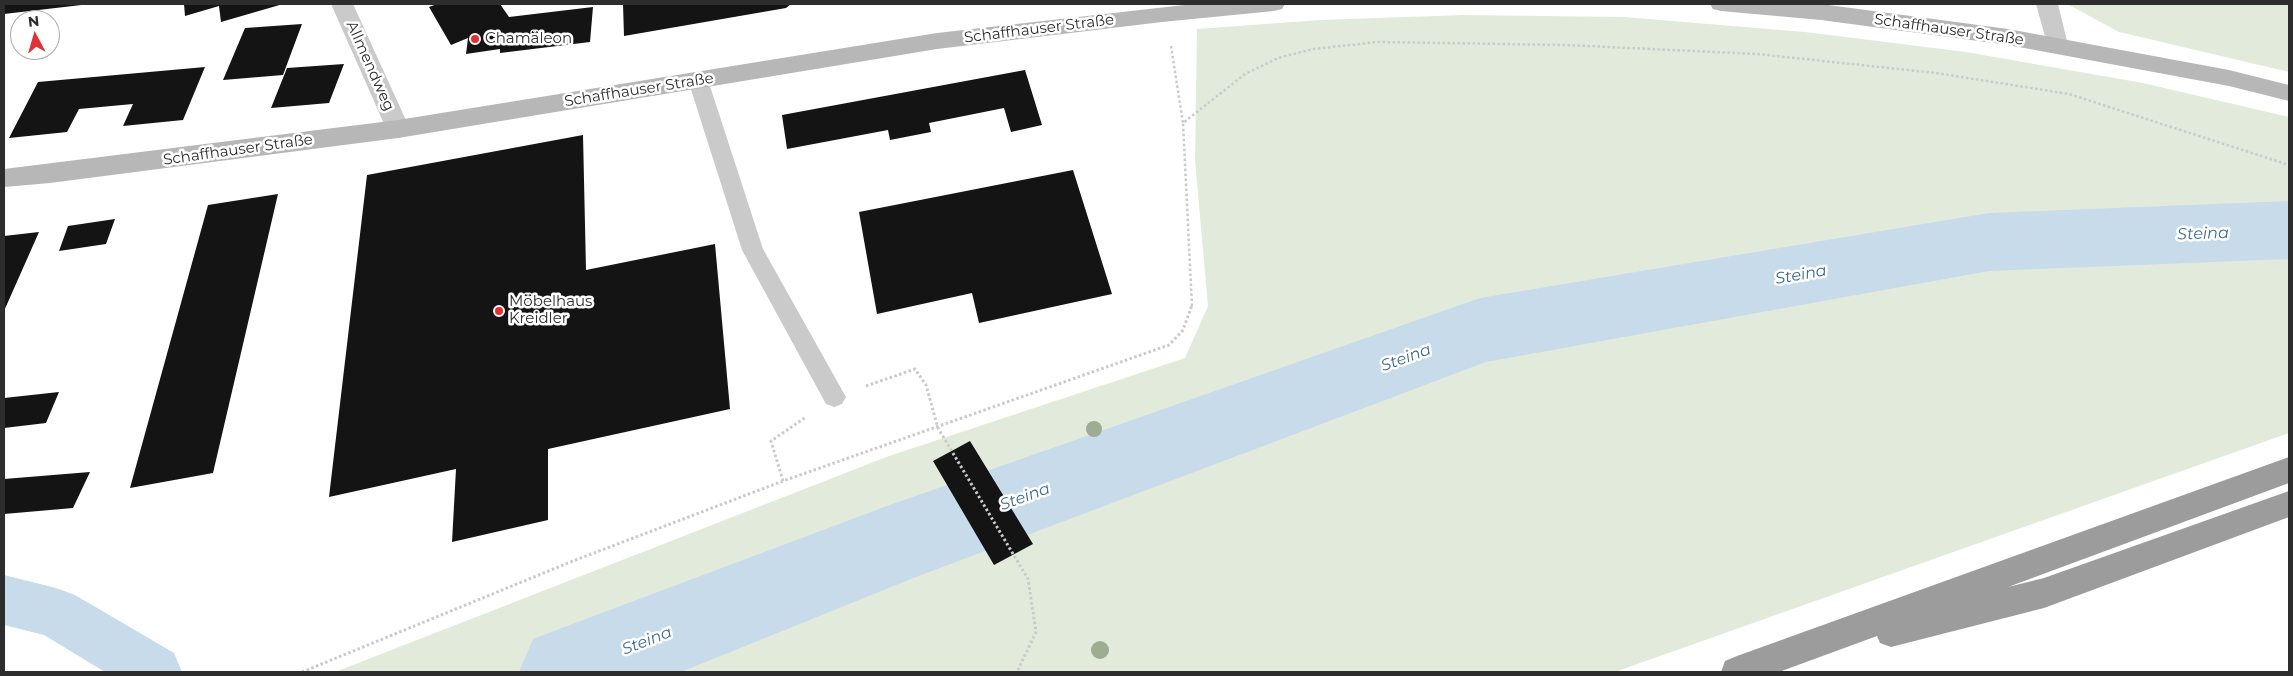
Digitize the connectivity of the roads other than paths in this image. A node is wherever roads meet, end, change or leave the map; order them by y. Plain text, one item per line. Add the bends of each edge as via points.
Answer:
1 (342, 4) edge
2 (1274, 4) edge
3 (1721, 4) edge
4 (2047, 4) edge
5 (2058, 45) junction
6 (698, 80) junction
7 (2289, 93) edge
8 (398, 129) junction
9 (4, 178) edge
10 (834, 397) road end
11 (2289, 470) edge
12 (2289, 504) edge
13 (1743, 670) edge

1 - 8 street, Allmendweg
2 - 6 main road, Schaffhauser Straße via 938,41
3 - 5 main road, Schaffhauser Straße via 1831,14
4 - 5 street
5 - 7 main road, Schaffhauser Straße
6 - 8 main road, Schaffhauser Straße
6 - 10 lane via 753,250
8 - 9 main road, Schaffhauser Straße
11 - 13 highway
12 - 13 highway via 2044,593

